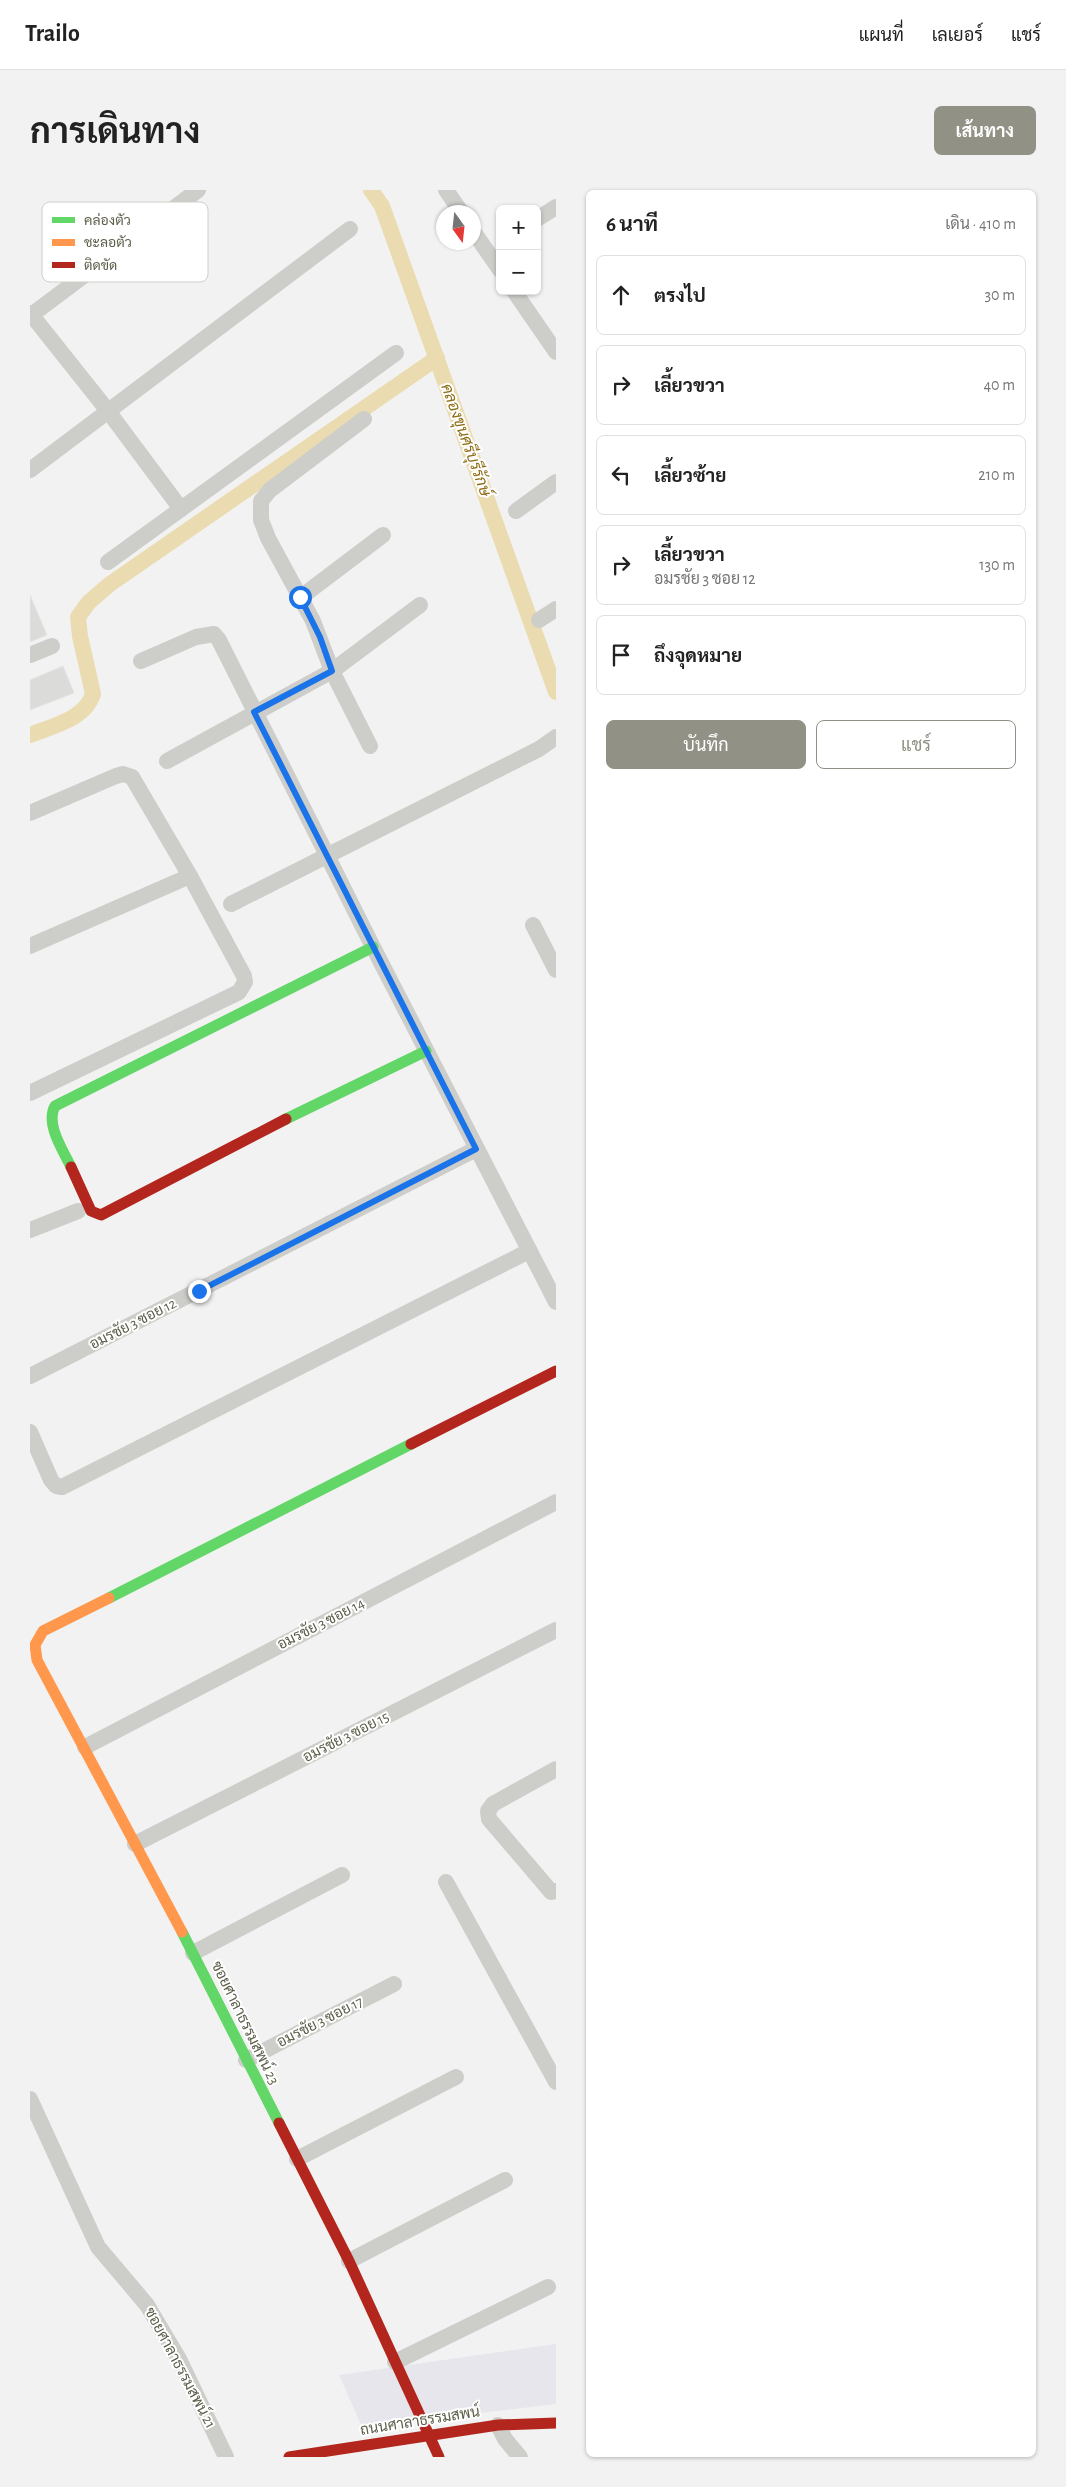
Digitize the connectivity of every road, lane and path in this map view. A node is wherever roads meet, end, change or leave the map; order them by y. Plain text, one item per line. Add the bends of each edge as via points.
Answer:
1 (198, 190) edge
2 (446, 190) edge
3 (182, 202) edge
4 (456, 205) edge
5 (556, 207) edge
6 (541, 216) edge
7 (350, 229) dead end
8 (481, 237) edge
9 (494, 249) edge
10 (75, 282) edge
11 (517, 295) edge
12 (31, 315) edge
13 (556, 351) edge
14 (396, 353) dead end
15 (108, 411) junction
16 (364, 419) dead end
17 (30, 470) edge
18 (556, 482) edge
19 (181, 509) junction
20 (516, 511) dead end
21 (383, 535) dead end
22 (108, 562) dead end
23 (300, 597) junction
24 (420, 605) dead end
25 (556, 609) edge
26 (539, 620) dead end
27 (52, 646) dead end
28 (30, 655) edge
29 (141, 661) dead end
30 (332, 671) junction
31 (254, 712) junction
32 (556, 737) edge
33 (370, 746) dead end
34 (167, 761) dead end
35 (30, 813) edge
36 (327, 855) junction
37 (190, 876) junction
38 (231, 904) dead end
39 (533, 925) dead end
40 (30, 946) edge
41 (373, 947) junction
42 (556, 970) edge
43 (426, 1051) junction
44 (30, 1093) edge
45 (476, 1149) junction
46 (78, 1211) dead end
47 (30, 1230) edge
48 (529, 1251) junction
49 (556, 1302) edge
50 (556, 1371) edge
51 (30, 1376) edge
52 (30, 1432) edge
53 (556, 1502) edge
54 (556, 1630) edge
55 (85, 1747) junction
56 (556, 1769) edge
57 (135, 1844) junction
58 (342, 1875) dead end
59 (446, 1882) dead end
60 (556, 1891) edge
61 (193, 1953) junction
62 (394, 1984) dead end
63 (246, 2060) junction
64 (456, 2077) dead end
65 (556, 2082) edge
66 (30, 2099) edge
67 (297, 2159) junction
68 (505, 2180) dead end
69 (350, 2261) junction
70 (548, 2287) dead end
71 (395, 2362) junction
72 (556, 2423) edge
73 (498, 2425) junction
74 (429, 2434) junction
75 (226, 2457) edge
76 (289, 2457) edge
77 (439, 2457) edge
78 (520, 2457) edge

1 - 3 street
2 - 4 street
5 - 6 street
7 - 15 street
8 - 9 street
10 - 12 street
11 - 13 street
12 - 15 street
14 - 19 street
15 - 17 street
15 - 19 street
16 - 23 street via 270,490 261,501 261,520 268,538
18 - 20 street
19 - 22 street
21 - 23 street
23 - 30 street
24 - 30 street
25 - 26 street
27 - 28 street
29 - 31 street via 196,637 214,634
30 - 31 street
30 - 33 street
31 - 34 street
31 - 36 street
32 - 36 street via 539,749
35 - 37 street via 116,776 128,774
36 - 38 street
36 - 41 street
37 - 40 street
37 - 44 street via 244,976 243,988
39 - 42 street
41 - 43 street
41 - 43 street via 55,1106 51,1113 54,1130 91,1211 101,1215 109,1212 278,1123
43 - 45 street
45 - 48 street
45 - 51 street, อมรชัย 3 ซอย 12
46 - 47 street
48 - 49 street
48 - 52 street via 62,1487 51,1480
50 - 55 street, ซอยศาลาธรรมสพน์ 23 via 43,1631 35,1645 37,1660
53 - 55 street, อมรชัย 3 ซอย 14
54 - 57 street, อมรชัย 3 ซอย 15
55 - 57 street, ซอยศาลาธรรมสพน์ 23
56 - 60 street via 493,1804 488,1811 489,1819 551,1892
57 - 61 street, ซอยศาลาธรรมสพน์ 23
58 - 61 street
59 - 65 street
61 - 63 street, ซอยศาลาธรรมสพน์ 23
62 - 63 street, อมรชัย 3 ซอย 17
63 - 67 street, ซอยศาลาธรรมสพน์ 23
64 - 67 street
66 - 75 street, ซอยศาลาธรรมสพน์ 21 via 98,2247 147,2305 179,2359
67 - 69 street, ซอยศาลาธรรมสพน์ 23
68 - 69 street
69 - 71 street, ซอยศาลาธรรมสพน์ 23
70 - 71 street
71 - 74 street, ซอยศาลาธรรมสพน์ 23
72 - 73 street, ถนนศาลาธรรมสพน์
73 - 74 street, ถนนศาลาธรรมสพน์
73 - 78 street
74 - 76 street, ถนนศาลาธรรมสพน์
74 - 77 street, ซอยศาลาธรรมสพน์ 23

